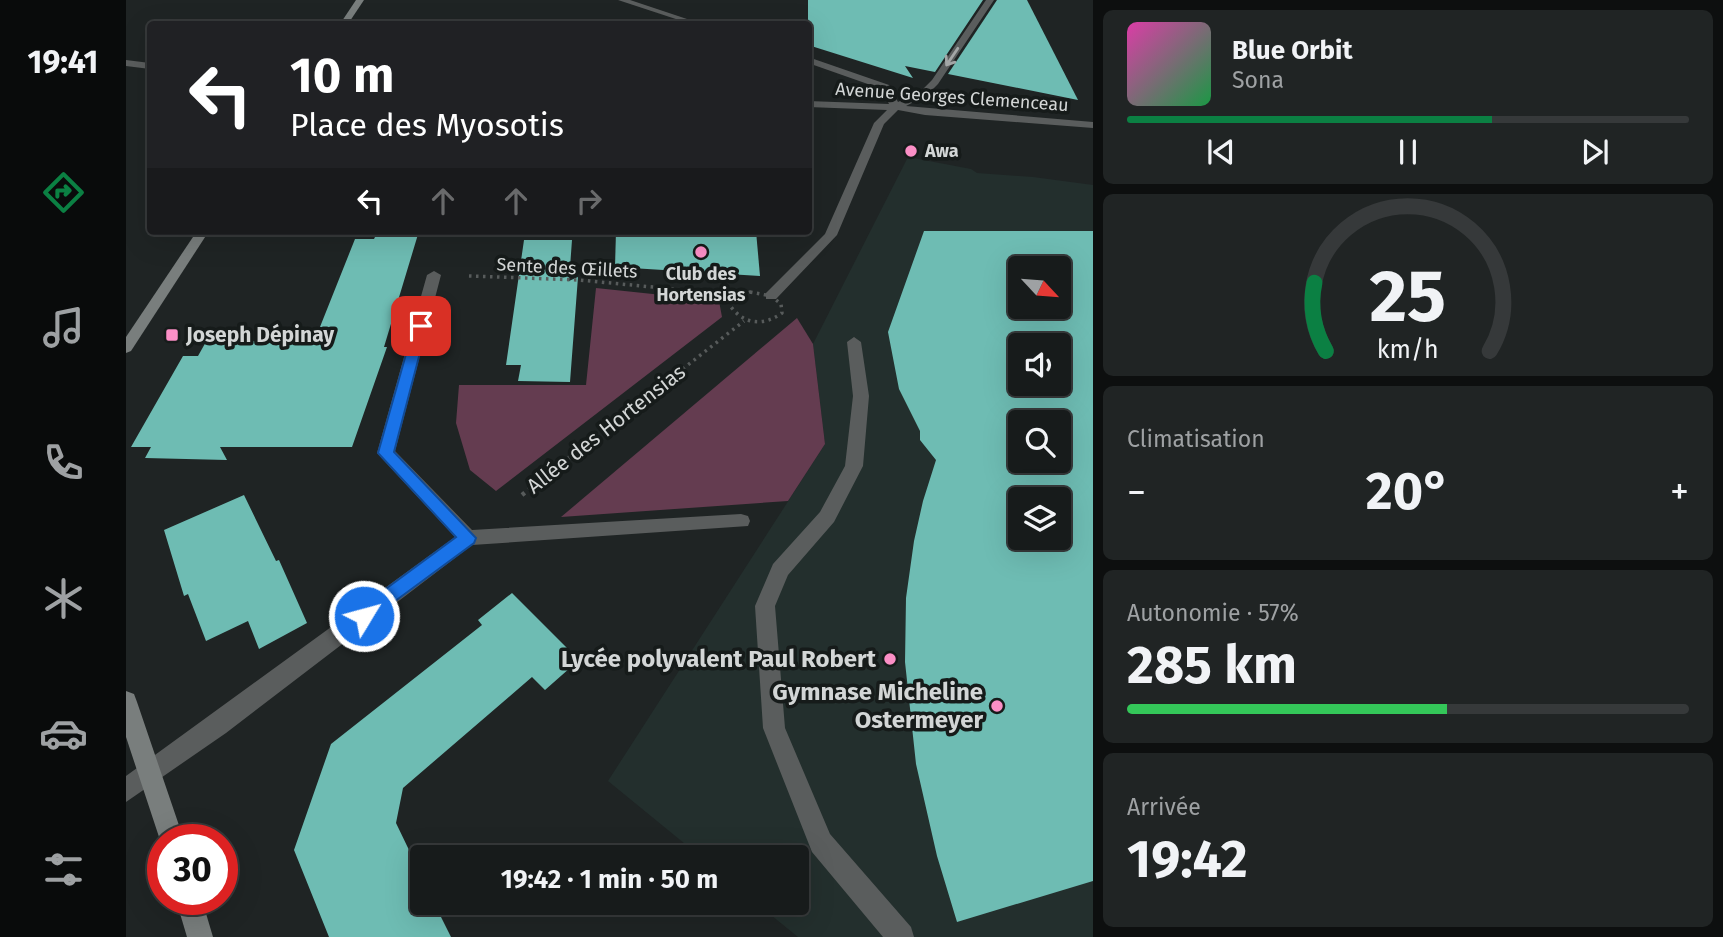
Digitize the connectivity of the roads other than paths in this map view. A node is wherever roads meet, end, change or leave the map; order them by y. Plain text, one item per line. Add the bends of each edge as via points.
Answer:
1 (360, 0) edge
2 (622, 0) edge
3 (990, 0) edge
4 (346, 21) edge
5 (688, 21) edge
6 (812, 61) edge
7 (126, 64) edge
8 (147, 66) edge
9 (812, 104) edge
10 (896, 107) junction
11 (1093, 125) edge
12 (200, 235) edge
13 (435, 275) road end
14 (771, 296) dead end
15 (854, 342) dead end
16 (126, 348) edge
17 (741, 521) dead end
18 (468, 538) junction
19 (126, 702) edge
20 (151, 771) junction
21 (126, 790) edge
22 (166, 824) edge
23 (193, 915) edge
24 (200, 937) edge
25 (901, 937) edge

1 - 4 main road
2 - 5 street
3 -> 10 street via 935,82
6 - 10 street via 886,87
7 - 8 street
9 - 10 street, Avenue Georges Clemenceau
10 - 11 street, Avenue Georges Clemenceau
10 - 14 street via 879,123 831,236
12 - 16 main road
13 - 18 street via 386,453
15 - 25 street via 861,396 854,466 827,517 780,570 765,606 774,728 821,843
17 - 18 street
18 - 20 street
19 - 20 main road
20 - 21 street
20 - 22 main road
23 - 24 main road

